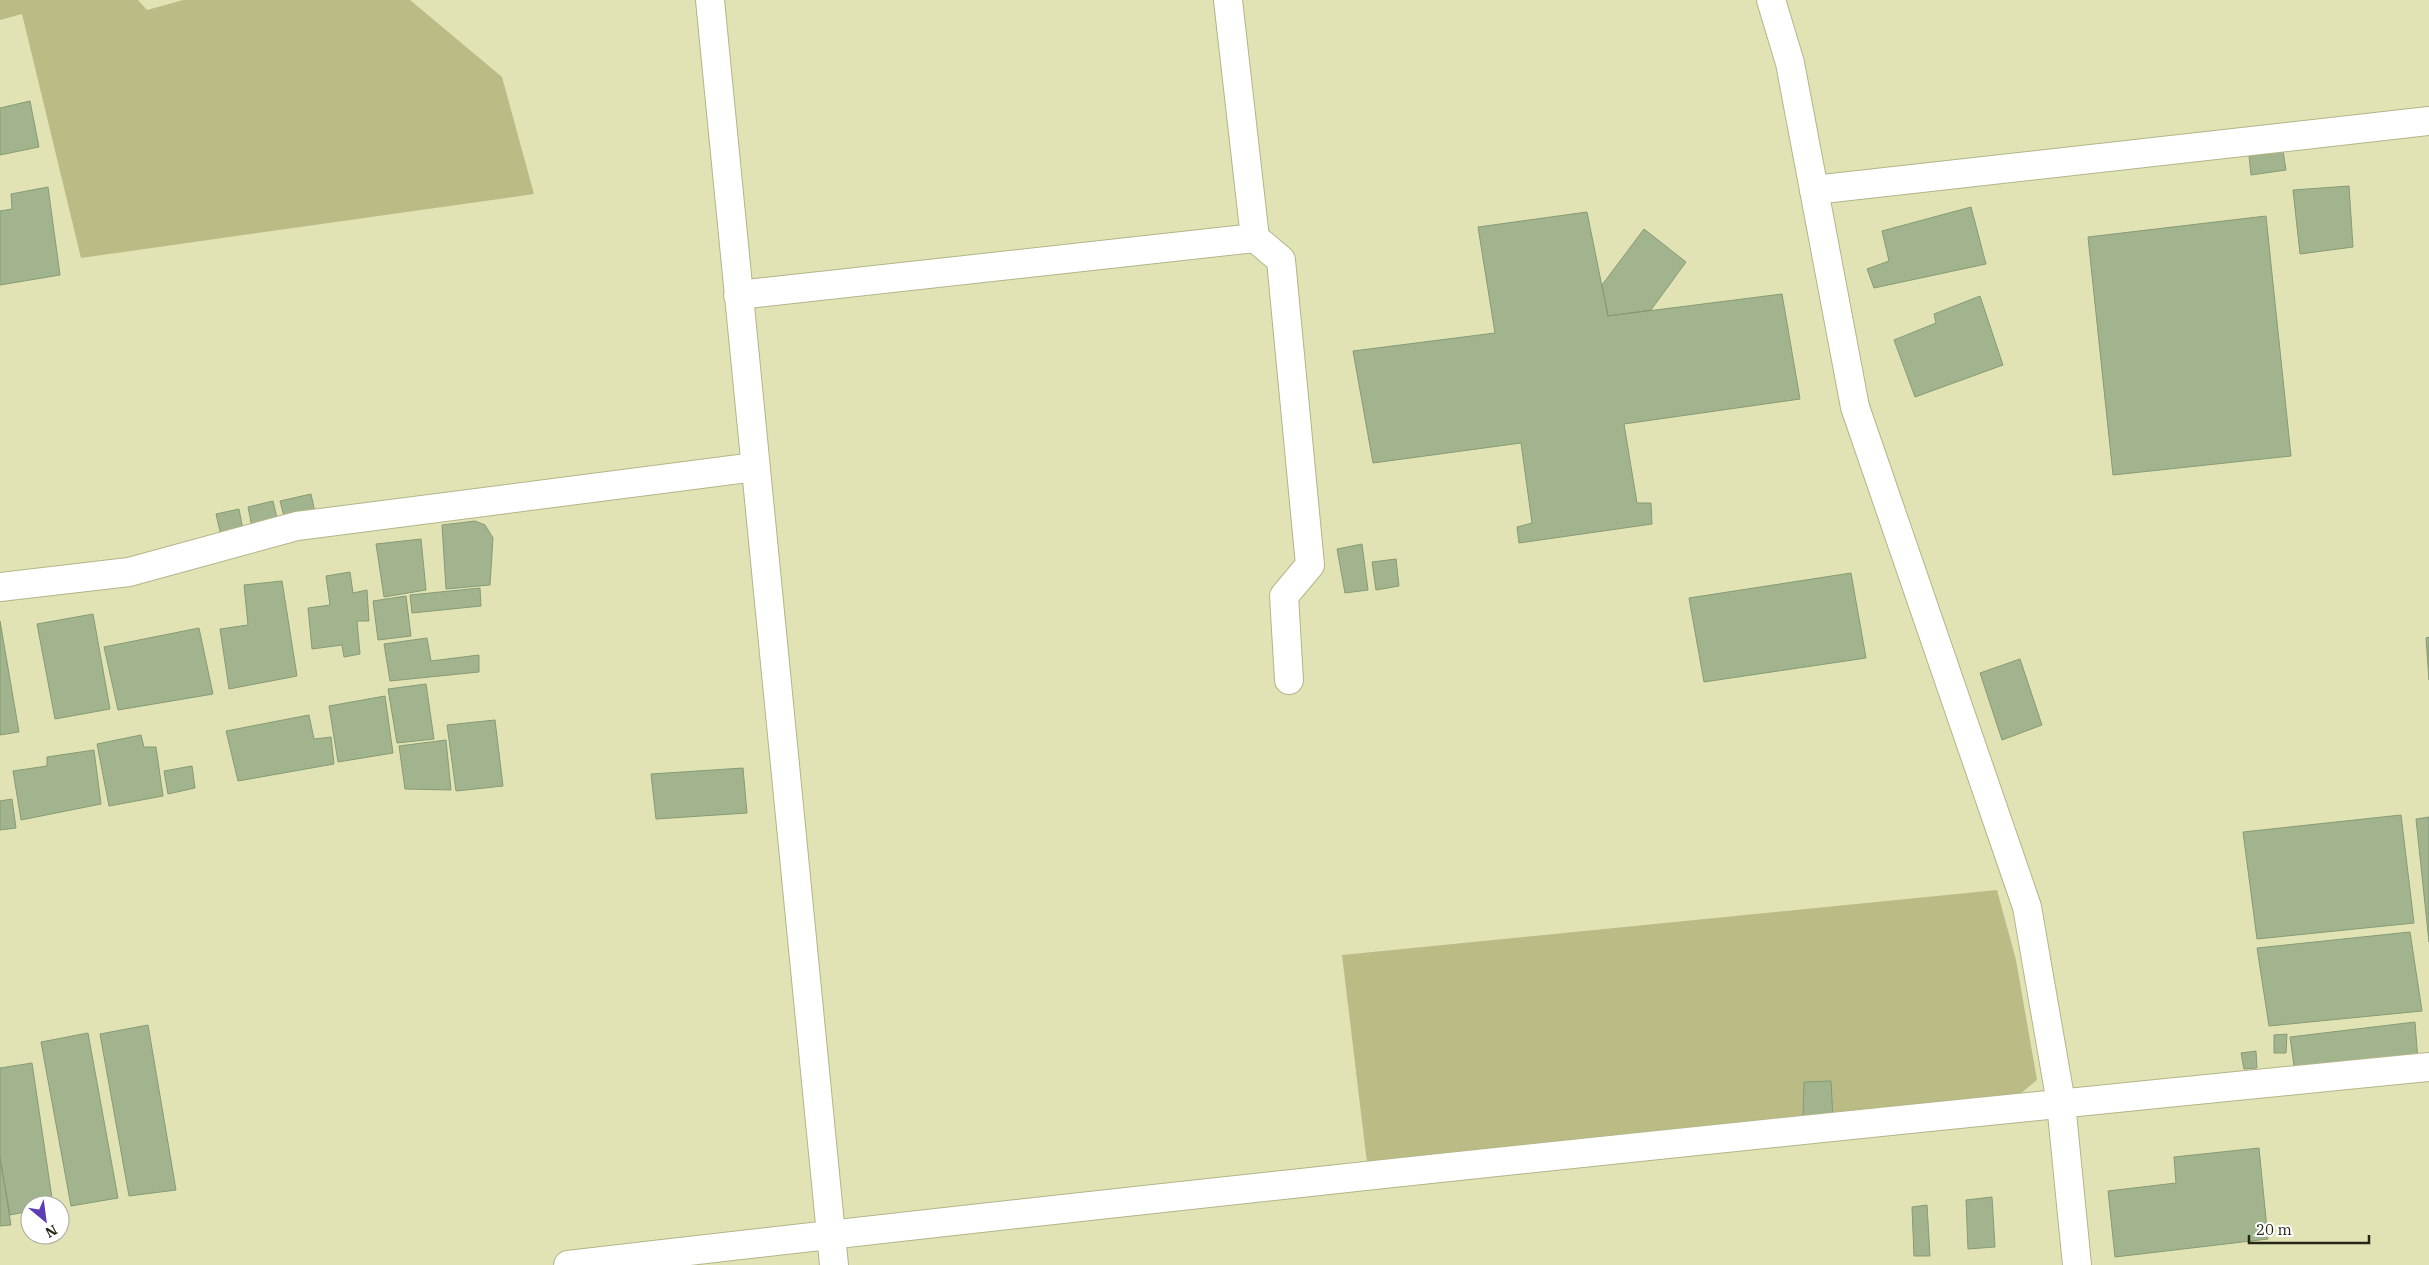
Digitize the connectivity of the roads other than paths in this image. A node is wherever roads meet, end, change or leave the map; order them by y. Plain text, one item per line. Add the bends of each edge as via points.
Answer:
1 (710, 0) edge
2 (1228, 0) edge
3 (1772, 0) edge
4 (2429, 121) edge
5 (1814, 190) junction
6 (1255, 238) junction
7 (738, 294) junction
8 (755, 467) junction
9 (0, 587) edge
10 (1289, 680) dead end
11 (2429, 1067) edge
12 (2061, 1103) junction
13 (831, 1235) junction
14 (568, 1265) edge
15 (834, 1265) edge
16 (2076, 1265) edge

1 - 7 street
2 - 6 street
3 - 5 street via 1790,62
4 - 5 street
5 - 12 street via 1855,406 2027,907
6 - 7 street
6 - 10 street via 1281,260 1310,565 1284,596
7 - 8 street
8 - 9 street via 297,526 129,572
8 - 13 street
11 - 12 street
12 - 13 street
12 - 16 street
13 - 14 street
13 - 15 street

